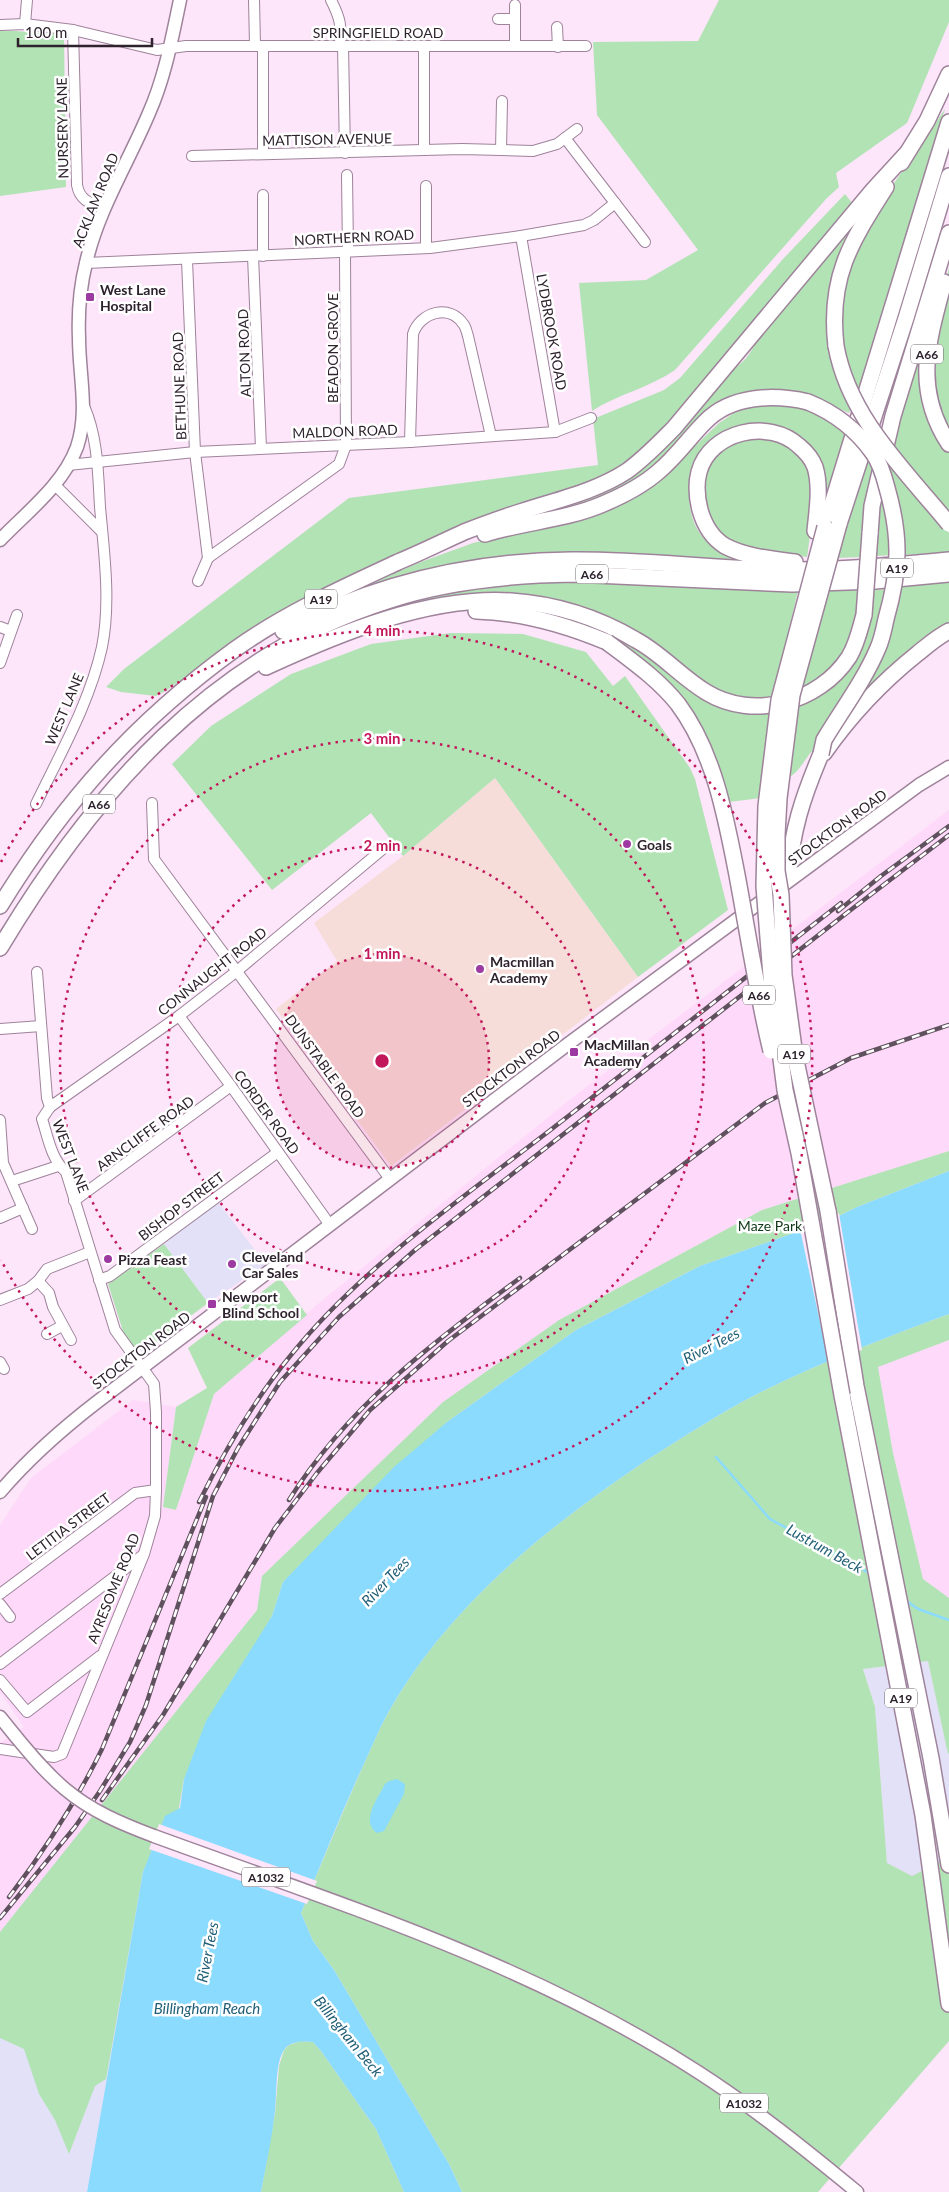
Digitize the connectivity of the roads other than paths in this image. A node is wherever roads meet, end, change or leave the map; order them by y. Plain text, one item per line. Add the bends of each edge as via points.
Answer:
1 (27, 0) edge
2 (180, 0) edge
3 (254, 0) edge
4 (333, 4) edge
5 (515, 5) dead end
6 (498, 19) dead end
7 (515, 19) junction
8 (26, 24) junction
9 (0, 25) edge
10 (557, 27) dead end
11 (73, 30) junction
12 (259, 45) junction
13 (342, 46) junction
14 (424, 46) junction
15 (515, 46) junction
16 (558, 46) junction
17 (586, 46) dead end
18 (170, 48) junction
19 (949, 74) edge
20 (502, 101) dead end
21 (949, 122) edge
22 (576, 129) dead end
23 (565, 138) junction
24 (424, 150) junction
25 (501, 150) junction
26 (345, 153) junction
27 (263, 154) junction
28 (906, 154) junction
29 (192, 156) dead end
30 (347, 175) dead end
31 (949, 176) edge
32 (426, 186) dead end
33 (263, 195) dead end
34 (615, 203) junction
35 (104, 208) junction
36 (949, 233) edge
37 (521, 236) junction
38 (645, 242) dead end
39 (426, 248) junction
40 (346, 252) junction
41 (258, 256) junction
42 (187, 260) junction
43 (949, 261) edge
44 (86, 262) junction
45 (84, 406) junction
46 (591, 418) dead end
47 (555, 432) junction
48 (491, 436) junction
49 (410, 442) junction
50 (949, 444) edge
51 (346, 445) junction
52 (261, 448) junction
53 (195, 452) junction
54 (97, 464) junction
55 (68, 465) junction
56 (54, 485) junction
57 (949, 524) edge
58 (826, 527) junction
59 (102, 532) junction
60 (0, 540) edge
61 (412, 556) junction
62 (208, 558) junction
63 (949, 560) edge
64 (839, 569) junction
65 (949, 574) edge
66 (198, 581) dead end
67 (17, 615) dead end
68 (801, 616) joint
69 (382, 622) junction
70 (0, 628) edge
71 (11, 631) junction
72 (949, 631) edge
73 (0, 663) edge
74 (199, 679) junction
75 (225, 684) junction
76 (821, 754) junction
77 (949, 767) edge
78 (152, 803) dead end
79 (36, 804) dead end
80 (384, 848) dead end
81 (781, 895) junction
82 (0, 906) edge
83 (0, 948) edge
84 (237, 971) junction
85 (37, 972) dead end
86 (179, 1016) junction
87 (41, 1026) junction
88 (0, 1030) edge
89 (231, 1086) junction
90 (785, 1090) junction
91 (50, 1107) junction
92 (0, 1120) edge
93 (278, 1152) junction
94 (1, 1163) edge
95 (58, 1166) junction
96 (390, 1178) junction
97 (12, 1182) junction
98 (74, 1201) junction
99 (23, 1208) junction
100 (0, 1218) edge
101 (330, 1226) junction
102 (32, 1229) dead end
103 (90, 1252) junction
104 (99, 1280) junction
105 (38, 1281) junction
106 (0, 1300) edge
107 (62, 1326) junction
108 (47, 1334) dead end
109 (71, 1340) dead end
110 (143, 1369) junction
111 (156, 1490) junction
112 (0, 1492) edge
113 (144, 1554) junction
114 (0, 1594) edge
115 (0, 1604) edge
116 (10, 1617) dead end
117 (101, 1655) junction
118 (0, 1664) edge
119 (0, 1680) edge
120 (2, 1721) edge
121 (0, 1749) edge
122 (949, 1865) edge
123 (949, 2004) edge
124 (857, 2192) edge

1 - 8 street
2 - 18 main road, ACKLAM ROAD
3 - 12 street
4 - 13 street via 341,22
5 - 7 street
6 - 7 street
7 - 15 street
8 - 9 street, SPRINGFIELD ROAD
8 - 11 street, SPRINGFIELD ROAD
10 - 16 street
11 - 18 street, SPRINGFIELD ROAD via 157,50
11 - 35 street, NURSERY LANE via 77,185 79,195 86,202
12 - 13 street, SPRINGFIELD ROAD
12 - 18 street, SPRINGFIELD ROAD
12 - 27 street
13 - 14 street, SPRINGFIELD ROAD
13 - 26 street
14 - 15 street, SPRINGFIELD ROAD
14 - 24 street
15 - 16 street, SPRINGFIELD ROAD
16 - 17 street, SPRINGFIELD ROAD
18 - 35 main road, ACKLAM ROAD via 149,115
19 - 28 highway, A19 via 927,121
20 - 25 street
21 - 58 highway, A19
22 - 23 street, MATTISON AVENUE
23 - 25 street, MATTISON AVENUE via 533,151
23 - 34 street
24 - 25 street, MATTISON AVENUE
24 - 26 street, MATTISON AVENUE
26 - 27 street, MATTISON AVENUE
27 - 29 street, MATTISON AVENUE
28 - 57 highway, A19, bridge via 860,227 845,258 834,304 836,346 847,387 859,412
28 - 61 highway, A19 via 646,457 625,472 580,493 482,526
30 - 40 street, BEADON GROVE
31 - 58 highway, A19
32 - 39 street
33 - 41 street, ALTON ROAD
34 - 37 street, NORTHERN ROAD via 584,225
34 - 38 street
35 - 44 main road, ACKLAM ROAD
36 - 69 highway, A66, bridge via 893,416 872,506 864,615 855,645 836,673 803,696 764,707 724,701 706,692 637,640 600,622 544,605 512,601 446,604
37 - 39 street, NORTHERN ROAD
37 - 47 street, LYDBROOK ROAD
39 - 40 street, NORTHERN ROAD
40 - 41 street, NORTHERN ROAD
40 - 51 street, BEADON GROVE
41 - 42 street, NORTHERN ROAD
41 - 52 street, ALTON ROAD
42 - 44 street, NORTHERN ROAD
42 - 53 street, BETHUNE ROAD
43 - 50 highway, A66 via 926,359 931,407
44 - 45 main road, ACKLAM ROAD via 78,338
45 - 54 street, WEST LANE via 92,425
45 - 55 main road, ACKLAM ROAD via 82,429
46 - 47 street, MALDON ROAD
47 - 48 street, MALDON ROAD
48 - 49 street, MALDON ROAD
48 - 49 street via 464,324 452,315 440,312 423,318 416,324 413,334
49 - 51 street, MALDON ROAD
51 - 52 street, MALDON ROAD
51 - 62 street via 339,464
52 - 53 street, MALDON ROAD
53 - 54 street, MALDON ROAD
53 - 62 street, BETHUNE ROAD
54 - 55 street, MALDON ROAD
54 - 59 street, WEST LANE
55 - 56 main road, ACKLAM ROAD
56 - 59 street
56 - 60 main road, ACKLAM ROAD
58 - 64 highway, A66 via 814,466 794,441 763,430 747,431 731,436 705,458 699,472 698,489 703,520 712,535 740,552
58 - 68 highway, A66, bridge
58 - 81 highway, A19, bridge via 792,695 779,798 777,871
59 - 79 street, WEST LANE via 106,608 102,646 89,691
61 - 74 highway, A19 via 292,615 234,650
61 - 76 highway, A19, bridge via 602,504 658,472 707,420 738,403 770,396 789,397 828,410 846,422 874,454 890,498 898,548 892,596 879,646 824,740
62 - 66 street
63 - 64 highway, A66
64 - 74 highway, A66 via 572,560 476,568 412,581 333,608 270,638
65 - 75 highway, A66 via 792,584 572,574 494,578 392,599 350,613 287,644
67 - 71 street
68 - 90 highway, A19, bridge via 779,700 768,779 764,841 767,933
69 - 75 highway, A66 via 296,652
69 - 90 highway, A66, bridge via 463,610 492,611 551,621 607,642 657,681 678,705 696,734 709,765 729,833 771,1050
70 - 71 street
71 - 73 street
72 - 76 highway, A19 via 888,677
74 - 82 highway, A66 via 148,719 106,762 50,831
75 - 83 highway, A66 via 168,731 116,785 56,862
76 - 81 highway, A19 via 803,794 791,842 788,879
77 - 96 main road, STOCKTON ROAD via 919,785
78 - 84 street, DUNSTABLE ROAD via 154,859
80 - 84 street, CONNAUGHT ROAD
81 - 122 highway, A19, bridge via 784,975 795,1056 828,1211 856,1386 933,1766
84 - 86 street, CONNAUGHT ROAD
84 - 96 street, DUNSTABLE ROAD
85 - 87 street, WEST LANE
86 - 89 street, CORDER ROAD
86 - 91 street, CONNAUGHT ROAD
87 - 88 street
87 - 91 street, WEST LANE
89 - 93 street, CORDER ROAD
89 - 98 street, ARNCLIFFE ROAD
90 - 123 highway, A19, bridge via 919,1789
91 - 95 street, WEST LANE via 42,1119
92 - 94 street
93 - 101 street, CORDER ROAD
93 - 104 street, BISHOP STREET via 110,1276
94 - 97 street
95 - 97 street
95 - 98 street, WEST LANE via 66,1172
96 - 101 main road, STOCKTON ROAD
97 - 99 street
98 - 103 street, WEST LANE
99 - 100 street
99 - 102 street
101 - 110 main road, STOCKTON ROAD
103 - 104 street, WEST LANE
103 - 105 street via 46,1269
104 - 110 street, WEST LANE via 115,1330
105 - 106 street via 28,1289
105 - 107 street via 48,1293
107 - 108 street
107 - 109 street
110 - 111 street, AYRESOME ROAD via 154,1384
110 - 112 main road, STOCKTON ROAD via 61,1430
111 - 113 street, AYRESOME ROAD via 156,1516
111 - 114 street, LETITIA STREET via 135,1493
113 - 117 street, AYRESOME ROAD
113 - 118 street
115 - 116 street
117 - 119 street via 27,1712
117 - 121 street, AYRESOME ROAD via 62,1754 54,1757
120 - 124 main road, A1032, bridge via 65,1790 103,1815 453,1946 517,1974 635,2034 734,2096

